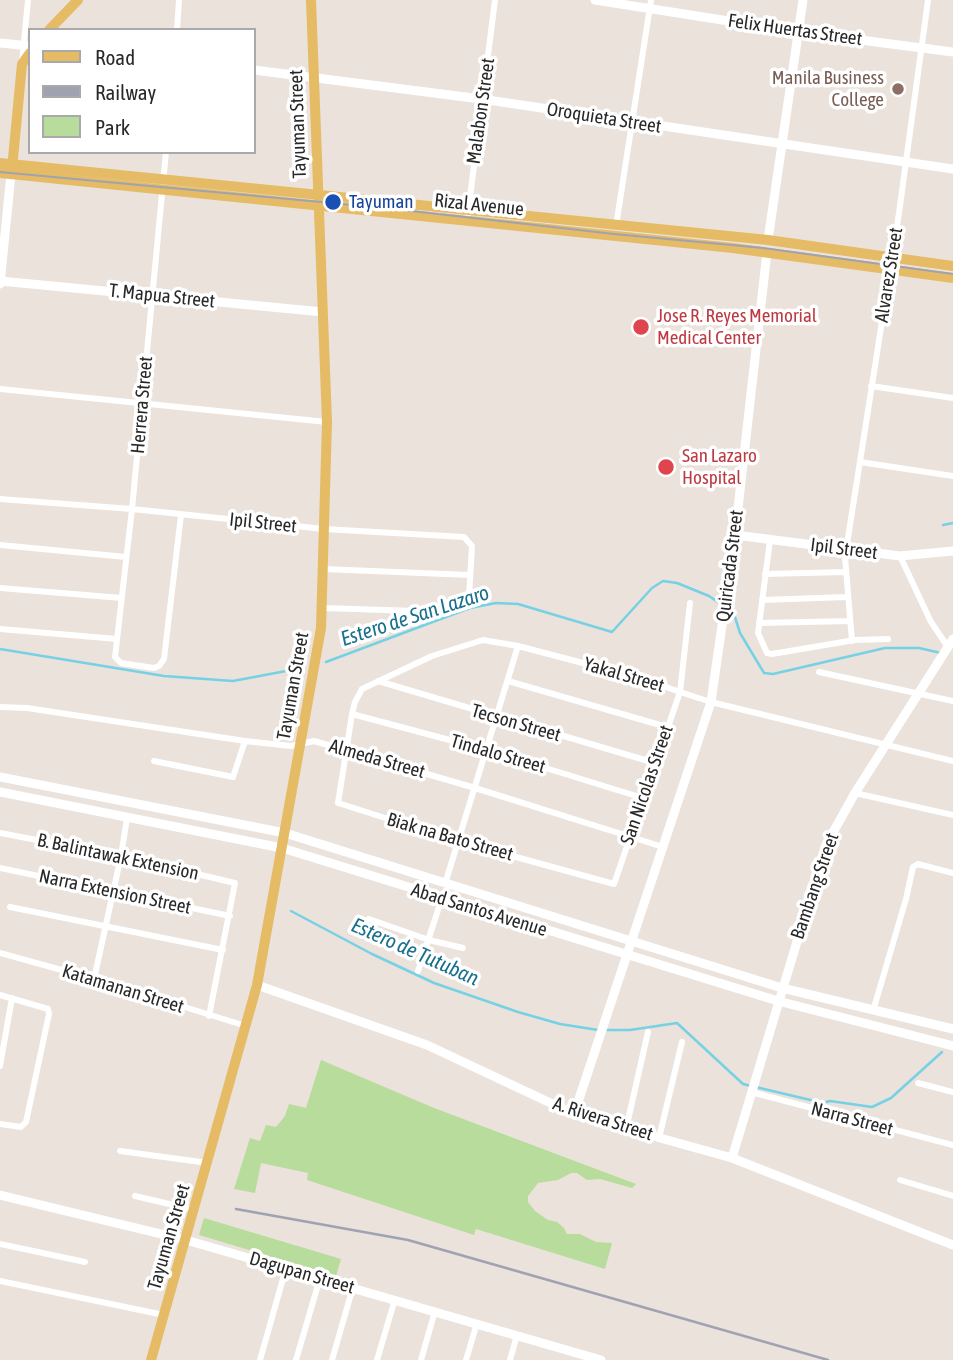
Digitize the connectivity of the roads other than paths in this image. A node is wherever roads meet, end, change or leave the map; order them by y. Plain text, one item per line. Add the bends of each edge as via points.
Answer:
1 (28, 0) edge
2 (78, 0) edge
3 (179, 0) edge
4 (311, 0) edge
5 (495, 0) edge
6 (595, 0) edge
7 (803, 0) edge
8 (928, 0) edge
9 (651, 4) edge
10 (51, 28) edge
11 (177, 28) edge
12 (799, 32) junction
13 (0, 43) edge
14 (28, 48) edge
15 (921, 48) junction
16 (953, 52) edge
17 (256, 70) edge
18 (314, 76) junction
19 (481, 99) junction
20 (631, 122) junction
21 (782, 145) junction
22 (166, 154) edge
23 (906, 162) junction
24 (0, 163) edge
25 (953, 169) edge
26 (8, 170) edge
27 (163, 184) junction
28 (318, 194) junction
29 (319, 206) junction
30 (467, 216) junction
31 (615, 232) junction
32 (768, 240) junction
33 (790, 243) junction
34 (767, 252) junction
35 (789, 254) junction
36 (892, 257) junction
37 (953, 266) edge
38 (890, 270) junction
39 (953, 278) edge
40 (0, 282) edge
41 (152, 295) junction
42 (323, 312) junction
43 (871, 386) junction
44 (0, 389) edge
45 (953, 398) edge
46 (142, 402) junction
47 (327, 422) junction
48 (860, 462) junction
49 (953, 476) edge
50 (0, 499) edge
51 (132, 509) junction
52 (181, 514) junction
53 (324, 529) junction
54 (734, 535) junction
55 (770, 540) junction
56 (0, 545) edge
57 (847, 549) junction
58 (953, 551) edge
59 (900, 556) junction
60 (126, 557) junction
61 (323, 569) junction
62 (845, 572) junction
63 (765, 574) junction
64 (470, 575) junction
65 (0, 588) edge
66 (469, 596) dead end
67 (847, 597) junction
68 (122, 598) junction
69 (762, 600) junction
70 (690, 603) dead end
71 (322, 608) junction
72 (448, 612) dead end
73 (850, 621) junction
74 (759, 623) junction
75 (0, 629) edge
76 (117, 639) junction
77 (888, 639) dead end
78 (852, 641) junction
79 (949, 645) edge
80 (518, 646) junction
81 (819, 672) dead end
82 (378, 681) junction
83 (508, 681) junction
84 (680, 692) junction
85 (918, 693) junction
86 (953, 701) edge
87 (711, 702) junction
88 (0, 707) edge
89 (352, 714) junction
90 (497, 717) junction
91 (667, 727) junction
92 (245, 741) junction
93 (301, 744) junction
94 (885, 746) junction
95 (347, 750) junction
96 (487, 750) junction
97 (154, 761) dead end
98 (953, 761) edge
99 (654, 763) junction
100 (0, 777) edge
101 (475, 788) junction
102 (0, 792) edge
103 (855, 793) junction
104 (643, 798) junction
105 (953, 816) edge
106 (127, 818) junction
107 (0, 832) edge
108 (285, 833) junction
109 (629, 837) junction
110 (458, 841) junction
111 (663, 847) junction
112 (282, 848) junction
113 (121, 856) junction
114 (0, 868) edge
115 (953, 873) edge
116 (445, 884) junction
117 (614, 884) joint
118 (113, 890) junction
119 (442, 898) junction
120 (9, 907) dead end
121 (230, 916) junction
122 (369, 919) dead end
123 (106, 926) junction
124 (429, 940) junction
125 (631, 942) junction
126 (463, 948) dead end
127 (223, 950) junction
128 (0, 953) edge
129 (627, 956) junction
130 (418, 971) dead end
131 (94, 979) junction
132 (257, 985) junction
133 (782, 988) junction
134 (0, 995) edge
135 (12, 998) junction
136 (778, 1001) junction
137 (873, 1011) junction
138 (209, 1016) junction
139 (246, 1026) junction
140 (953, 1029) edge
141 (648, 1032) dead end
142 (682, 1042) dead end
143 (953, 1045) edge
144 (0, 1066) edge
145 (918, 1083) dead end
146 (752, 1088) junction
147 (953, 1092) edge
148 (574, 1114) junction
149 (0, 1124) edge
150 (626, 1129) junction
151 (659, 1138) junction
152 (953, 1145) edge
153 (120, 1152) dead end
154 (732, 1158) junction
155 (208, 1163) junction
156 (901, 1180) dead end
157 (0, 1195) edge
158 (135, 1196) dead end
159 (953, 1196) edge
160 (195, 1210) junction
161 (186, 1240) junction
162 (0, 1244) edge
163 (953, 1245) edge
164 (85, 1262) dead end
165 (286, 1268) junction
166 (320, 1278) junction
167 (0, 1281) edge
168 (353, 1287) junction
169 (395, 1299) junction
170 (435, 1311) junction
171 (164, 1315) junction
172 (477, 1323) junction
173 (517, 1335) junction
174 (151, 1360) edge
175 (260, 1360) edge
176 (296, 1360) edge
177 (331, 1360) edge
178 (377, 1360) edge
179 (421, 1360) edge
180 (466, 1360) edge
181 (510, 1360) edge
182 (600, 1360) edge

1 - 14 street
2 - 10 main road
3 - 11 street
4 - 18 main road, Tayuman Street
5 - 19 street, Malabon Street
6 - 9 street, Felix Huertas Street
7 - 12 street, Quiricada Street
8 - 15 street, Alvarez Street
9 - 12 street, Felix Huertas Street
9 - 20 street
12 - 15 street, Felix Huertas Street
12 - 21 street, Quiricada Street
13 - 14 street
14 - 26 main road
15 - 16 street, Felix Huertas Street
15 - 23 street, Alvarez Street
17 - 18 street, Oroquieta Street
18 - 19 street, Oroquieta Street
18 - 28 main road, Tayuman Street
19 - 20 street, Oroquieta Street
19 - 30 street, Malabon Street
20 - 21 street, Oroquieta Street
20 - 31 street
21 - 23 street, Oroquieta Street
21 - 32 street, Quiricada Street
22 - 27 street, Herrera Street
23 - 25 street, Oroquieta Street
23 - 36 street, Alvarez Street
24 - 26 main road, Rizal Avenue
26 - 27 main road, Rizal Avenue
26 - 40 street
27 - 28 main road, Rizal Avenue
27 - 29 main road, Rizal Avenue
27 - 41 street, Herrera Street
28 - 29 main road, Tayuman Street
28 - 30 main road, Rizal Avenue
29 - 30 main road, Rizal Avenue
29 - 42 main road, Tayuman Street
30 - 31 main road, Rizal Avenue
31 - 32 main road, Rizal Avenue
31 - 34 main road, Rizal Avenue
32 - 33 main road, Rizal Avenue
32 - 34 street, Quiricada Street
33 - 35 main road
33 - 36 main road, Rizal Avenue
34 - 35 main road, Rizal Avenue
34 - 54 street, Quiricada Street
35 - 38 main road, Rizal Avenue
36 - 37 main road, Rizal Avenue
36 - 38 street, Alvarez Street
38 - 39 main road, Rizal Avenue
38 - 43 street, Alvarez Street
40 - 41 street, T. Mapua Street
41 - 42 street, T. Mapua Street
41 - 46 street, Herrera Street
42 - 47 main road, Tayuman Street
43 - 45 street
43 - 48 street, Alvarez Street
44 - 46 street
46 - 47 street
46 - 51 street, Herrera Street
47 - 53 main road, Tayuman Street
48 - 49 street
48 - 57 street, Alvarez Street
50 - 51 street, Ipil Street
51 - 52 street, Ipil Street
51 - 60 street, Herrera Street
52 - 53 street, Ipil Street
52 - 76 street, Herrera Street via 164,659 154,668 121,663 115,657
53 - 61 main road, Tayuman Street
53 - 64 street, Ipil Street via 464,537 472,546
54 - 55 street, Ipil Street
54 - 87 street, Quiricada Street
55 - 57 street, Ipil Street
55 - 63 street
56 - 60 street
57 - 59 street, Ipil Street
57 - 62 street, Alvarez Street
58 - 59 street, Ipil Street
59 - 79 street via 931,622
60 - 68 street, Herrera Street
61 - 64 street
61 - 71 main road, Tayuman Street
62 - 63 street
62 - 67 street, Alvarez Street
63 - 69 street
64 - 66 street, Ipil Street
65 - 68 street
67 - 69 street
67 - 73 street, Alvarez Street
68 - 76 street, Herrera Street
69 - 74 street
70 - 84 street, San Nicolas Street
71 - 72 street
71 - 93 main road, Tayuman Street
73 - 74 street
73 - 78 street, Alvarez Street
74 - 78 street via 764,649 772,654
75 - 76 street
77 - 78 street
79 - 85 street, Bambang Street
80 - 82 street, Yakal Street via 476,641
80 - 83 street
80 - 84 street, Yakal Street
81 - 85 street
82 - 89 street, Yakal Street via 362,689
82 - 90 street, Tecson Street
83 - 90 street
83 - 91 street
84 - 87 street, Yakal Street
84 - 91 street, San Nicolas Street
85 - 86 street
85 - 94 street, Bambang Street
87 - 94 street, Yakal Street
87 - 111 street, Quiricada Street
88 - 92 street, Almeda Street
89 - 95 street, Yakal Street
89 - 96 street, Tindalo Street
90 - 96 street
90 - 99 street, Tecson Street
91 - 99 street, San Nicolas Street
92 - 93 street, Almeda Street
92 - 97 street via 233,777
93 - 95 street, Almeda Street via 314,741
93 - 108 main road, Tayuman Street
94 - 98 street, Yakal Street
94 - 103 street, Bambang Street
95 - 101 street, Almeda Street
95 - 110 street, Biak na Bato Street via 338,803
96 - 101 street
96 - 104 street, Tindalo Street
99 - 104 street, San Nicolas Street
100 - 108 street, Abad Santos Avenue
101 - 109 street, Almeda Street
101 - 110 street
102 - 106 street, Abad Santos Avenue
103 - 105 street
103 - 133 street, Bambang Street via 826,845
104 - 109 street, San Nicolas Street
106 - 112 street, Abad Santos Avenue
106 - 113 street
107 - 113 street, B. Balintawak Extension
108 - 112 main road, Tayuman Street
108 - 116 street, Abad Santos Avenue
109 - 111 street, Almeda Street
109 - 117 street, San Nicolas Street
110 - 116 street
110 - 117 street, Biak na Bato Street
111 - 125 street, Quiricada Street
112 - 119 street, Abad Santos Avenue
112 - 132 main road, Tayuman Street
113 - 118 street
113 - 121 street, B. Balintawak Extension via 235,883
114 - 118 street, Narra Extension Street
115 - 137 street via 918,864 913,867
116 - 125 street, Abad Santos Avenue
118 - 121 street, Narra Extension Street
118 - 123 street
119 - 124 street
119 - 129 street, Abad Santos Avenue
120 - 123 street
121 - 127 street
122 - 124 street
123 - 127 street
123 - 131 street
124 - 126 street
124 - 130 street
125 - 129 street, Quiricada Street
125 - 133 street, Abad Santos Avenue
127 - 138 street
128 - 131 street, Katamanan Street
129 - 136 street, Abad Santos Avenue
129 - 148 street, Quiricada Street
131 - 138 street, Katamanan Street
132 - 139 main road, Tayuman Street
132 - 148 street, A. Rivera Street via 427,1045
133 - 136 street, Bambang Street
133 - 137 street, Abad Santos Avenue
134 - 135 street
135 - 144 street
135 - 149 street via 49,1011 24,1125
136 - 143 street, Abad Santos Avenue
136 - 146 street, Bambang Street
137 - 140 street, Abad Santos Avenue
138 - 139 street, Katamanan Street
139 - 155 main road, Tayuman Street
141 - 150 street
142 - 151 street
145 - 147 street
146 - 152 street, Narra Street
146 - 154 street, Bambang Street
148 - 150 street, A. Rivera Street
150 - 151 street, A. Rivera Street
151 - 154 street, A. Rivera Street
153 - 155 street
154 - 163 street, A. Rivera Street
155 - 160 main road, Tayuman Street
156 - 159 street
157 - 161 street, Dagupan Street
158 - 160 street
160 - 161 main road, Tayuman Street
161 - 165 street, Dagupan Street
161 - 171 main road, Tayuman Street
162 - 164 street
165 - 166 street, Dagupan Street
165 - 175 street
166 - 168 street, Dagupan Street
166 - 176 street
167 - 171 street
168 - 169 street, Dagupan Street
168 - 177 street
169 - 170 street, Dagupan Street
169 - 178 street
170 - 172 street, Dagupan Street
170 - 179 street
171 - 174 main road, Tayuman Street
172 - 173 street, Dagupan Street
172 - 180 street
173 - 181 street
173 - 182 street, Dagupan Street

